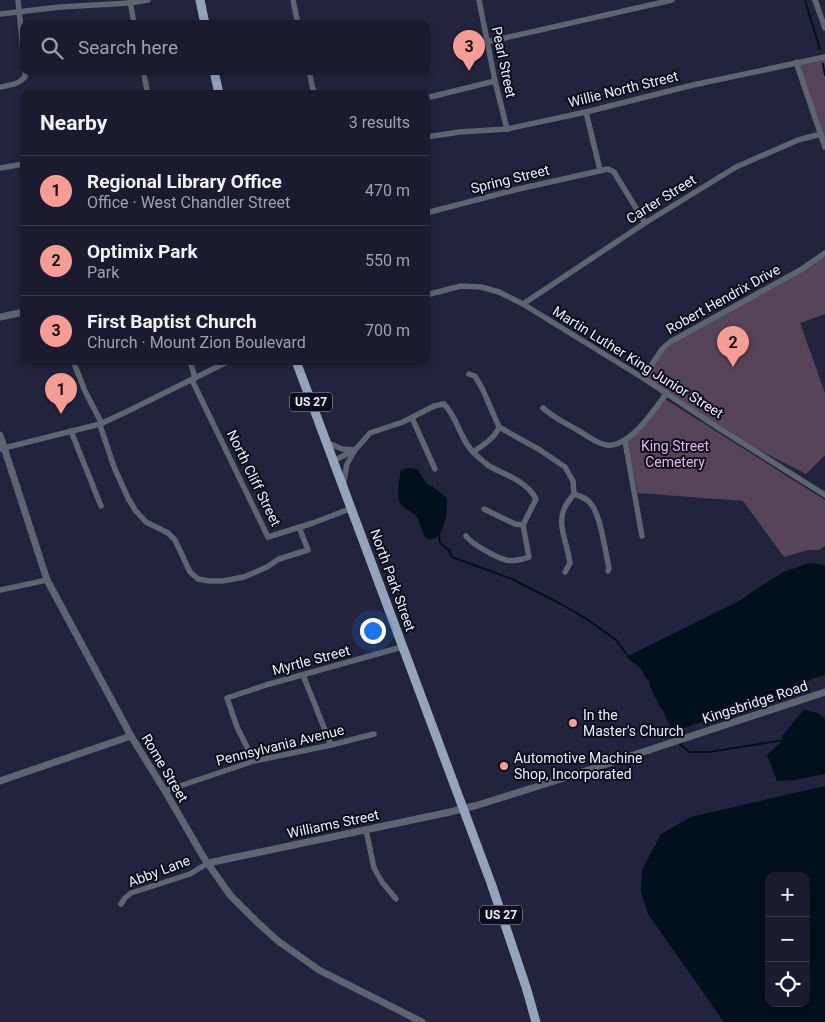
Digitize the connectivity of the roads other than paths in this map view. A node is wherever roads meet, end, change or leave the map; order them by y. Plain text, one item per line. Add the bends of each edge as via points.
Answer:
1 (18, 0) edge
2 (148, 0) edge
3 (200, 0) edge
4 (293, 0) edge
5 (479, 0) edge
6 (672, 0) edge
7 (815, 0) edge
8 (130, 1) edge
9 (20, 12) junction
10 (0, 14) edge
11 (20, 20) edge
12 (133, 20) edge
13 (204, 20) edge
14 (297, 20) edge
15 (825, 28) edge
16 (487, 42) junction
17 (825, 57) edge
18 (796, 62) junction
19 (25, 75) edge
20 (144, 75) edge
21 (215, 75) edge
22 (310, 75) edge
23 (495, 81) junction
24 (0, 87) edge
25 (147, 90) edge
26 (218, 90) edge
27 (313, 90) edge
28 (430, 97) edge
29 (586, 112) junction
30 (507, 129) junction
31 (821, 134) junction
32 (430, 136) edge
33 (825, 147) edge
34 (20, 165) edge
35 (0, 168) edge
36 (600, 170) junction
37 (430, 212) edge
38 (645, 223) junction
39 (825, 253) edge
40 (430, 295) edge
41 (523, 304) junction
42 (20, 313) edge
43 (0, 317) edge
44 (75, 365) edge
45 (191, 365) edge
46 (221, 365) edge
47 (297, 365) edge
48 (469, 374) dead end
49 (643, 378) junction
50 (194, 379) junction
51 (666, 393) junction
52 (543, 408) dead end
53 (412, 418) junction
54 (100, 424) junction
55 (499, 427) junction
56 (71, 431) junction
57 (0, 435) edge
58 (625, 441) junction
59 (326, 442) junction
60 (2, 449) edge
61 (355, 450) junction
62 (473, 452) junction
63 (333, 461) junction
64 (435, 469) dead end
65 (343, 486) junction
66 (574, 494) junction
67 (825, 495) edge
68 (101, 506) dead end
69 (352, 508) junction
70 (484, 509) dead end
71 (523, 525) junction
72 (299, 527) junction
73 (466, 536) dead end
74 (642, 536) dead end
75 (608, 570) dead end
76 (565, 572) dead end
77 (47, 580) junction
78 (0, 590) edge
79 (402, 647) junction
80 (303, 675) junction
81 (825, 692) edge
82 (374, 734) dead end
83 (130, 736) junction
84 (331, 745) junction
85 (254, 761) junction
86 (0, 781) edge
87 (164, 791) junction
88 (464, 809) junction
89 (366, 830) junction
90 (208, 864) junction
91 (396, 899) dead end
92 (121, 904) dead end
93 (422, 1022) edge
94 (536, 1022) edge

1 - 9 street
2 - 8 street
3 - 13 main road
4 - 14 street
5 - 16 street, Pearl Street
6 - 16 street
7 - 15 street
8 - 9 street
8 - 12 street
9 - 10 street
9 - 11 street
16 - 23 street, Pearl Street
17 - 18 street, Willie North Street
18 - 29 street, Willie North Street
18 - 31 street
19 - 24 street via 15,85
20 - 25 street
21 - 26 main road
22 - 27 street
23 - 28 street
23 - 30 street, Pearl Street
29 - 30 street, Willie North Street
29 - 36 street
30 - 32 street, Willie North Street
31 - 33 street
31 - 38 street, Carter Street via 798,140 736,167
34 - 35 street
36 - 37 street, Spring Street
36 - 38 street via 614,172
38 - 41 street, Carter Street
39 - 49 street, Robert Hendrix Drive via 670,342
40 - 41 street, Martin Luther King Junior Street via 461,286 481,287
41 - 49 street, Martin Luther King Junior Street
42 - 43 street
44 - 54 street
45 - 50 street, North Cliff Street
46 - 50 street
47 - 59 main road, North Park Street / US 27
48 - 55 street via 476,376
49 - 51 street, Martin Luther King Junior Street
50 - 54 street
50 - 72 street, North Cliff Street via 268,537
51 - 58 street
51 - 67 street, Martin Luther King Junior Street
52 - 58 street via 596,442 608,445
53 - 61 street via 370,433
53 - 62 street via 444,404 450,409
53 - 64 street
54 - 56 street
54 - 72 street via 114,467 135,510 146,522 175,540 190,572 198,580 223,581 244,577 279,559 308,550
55 - 62 street via 483,446
55 - 66 street via 566,467 573,481
56 - 60 street
56 - 68 street
57 - 60 street, Rome Street
58 - 74 street
59 - 61 street
59 - 63 main road, North Park Street / US 27
60 - 77 street, Rome Street
61 - 63 street
61 - 65 street via 347,464
62 - 71 street via 534,494 536,498
63 - 65 main road, North Park Street / US 27
65 - 69 main road, North Park Street / US 27
66 - 75 street via 590,502 597,514
66 - 76 street via 561,518 570,563
69 - 72 street, North Cliff Street
69 - 79 main road, North Park Street / US 27
70 - 71 street
71 - 73 street via 529,557 517,561 505,560
77 - 78 street
77 - 83 street, Rome Street
79 - 80 street, Myrtle Street
79 - 88 main road, North Park Street / US 27
80 - 84 street
80 - 85 street, Myrtle Street via 228,698 237,727
81 - 88 street, Kingsbridge Road
82 - 84 street, Pennsylvania Avenue
83 - 86 street
83 - 87 street, Rome Street
84 - 85 street, Pennsylvania Avenue
85 - 87 street, Pennsylvania Avenue
87 - 90 street, Rome Street
88 - 89 street, Williams Street
88 - 94 main road, US 27
89 - 90 street, Williams Street
89 - 91 street via 374,868
90 - 92 street, Abby Lane via 190,874 131,893
90 - 93 street, Rome Street via 230,895 286,947 319,970

